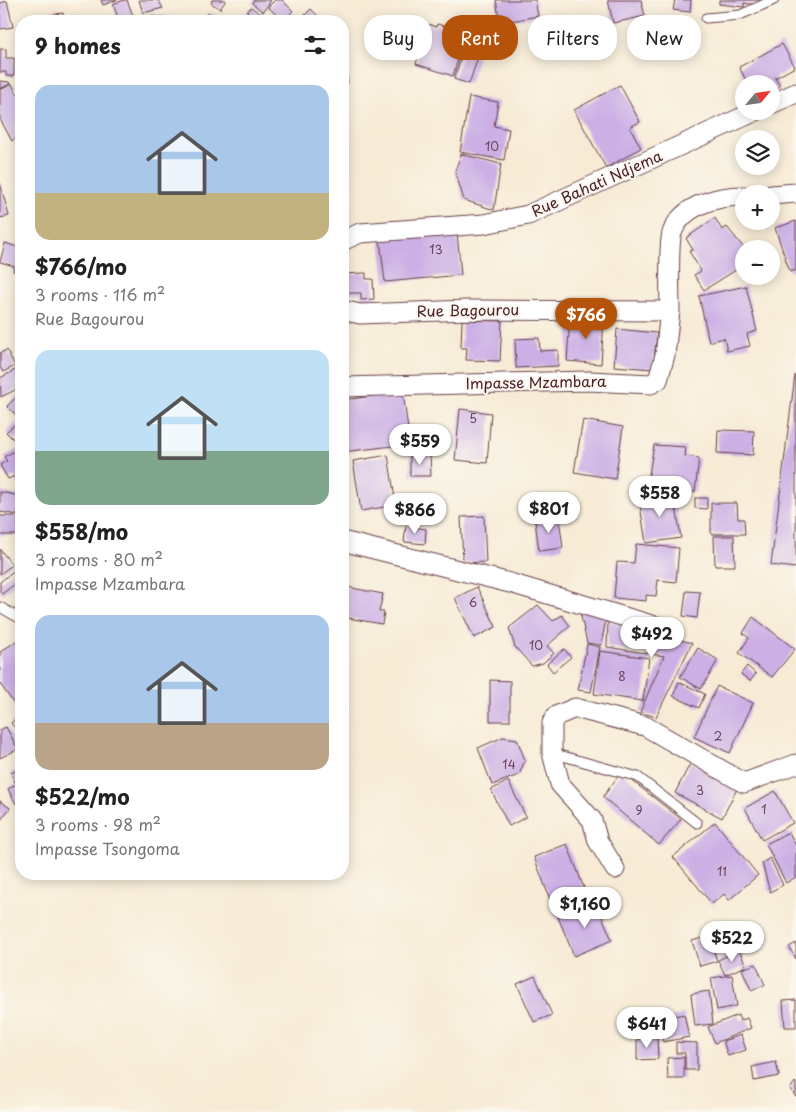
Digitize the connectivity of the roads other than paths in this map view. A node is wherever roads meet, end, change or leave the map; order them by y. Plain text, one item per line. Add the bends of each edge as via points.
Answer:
1 (774, 0) edge
2 (706, 18) dead end
3 (796, 93) edge
4 (780, 100) edge
5 (736, 120) edge
6 (796, 193) edge
7 (780, 195) edge
8 (735, 197) edge
9 (349, 238) edge
10 (670, 311) junction
11 (349, 312) edge
12 (349, 387) edge
13 (349, 543) edge
14 (0, 606) edge
15 (15, 615) edge
16 (662, 628) dead end
17 (552, 753) junction
18 (796, 764) edge
19 (696, 823) dead end
20 (615, 868) dead end

1 - 2 lane via 740,15
3 - 4 street
5 - 9 street, Rue Bahati Ndjema via 528,215 484,224 360,233
6 - 7 street
8 - 10 street via 716,198 681,216 672,234
10 - 11 street, Rue Bagourou
10 - 12 street, Impasse Mzambara via 665,355 658,380 651,384 589,381
13 - 16 street via 510,583
14 - 15 lane
17 - 18 street via 552,723 556,716 575,708 645,726 744,783
17 - 19 lane via 638,776
17 - 20 street via 560,784 592,820 598,841

